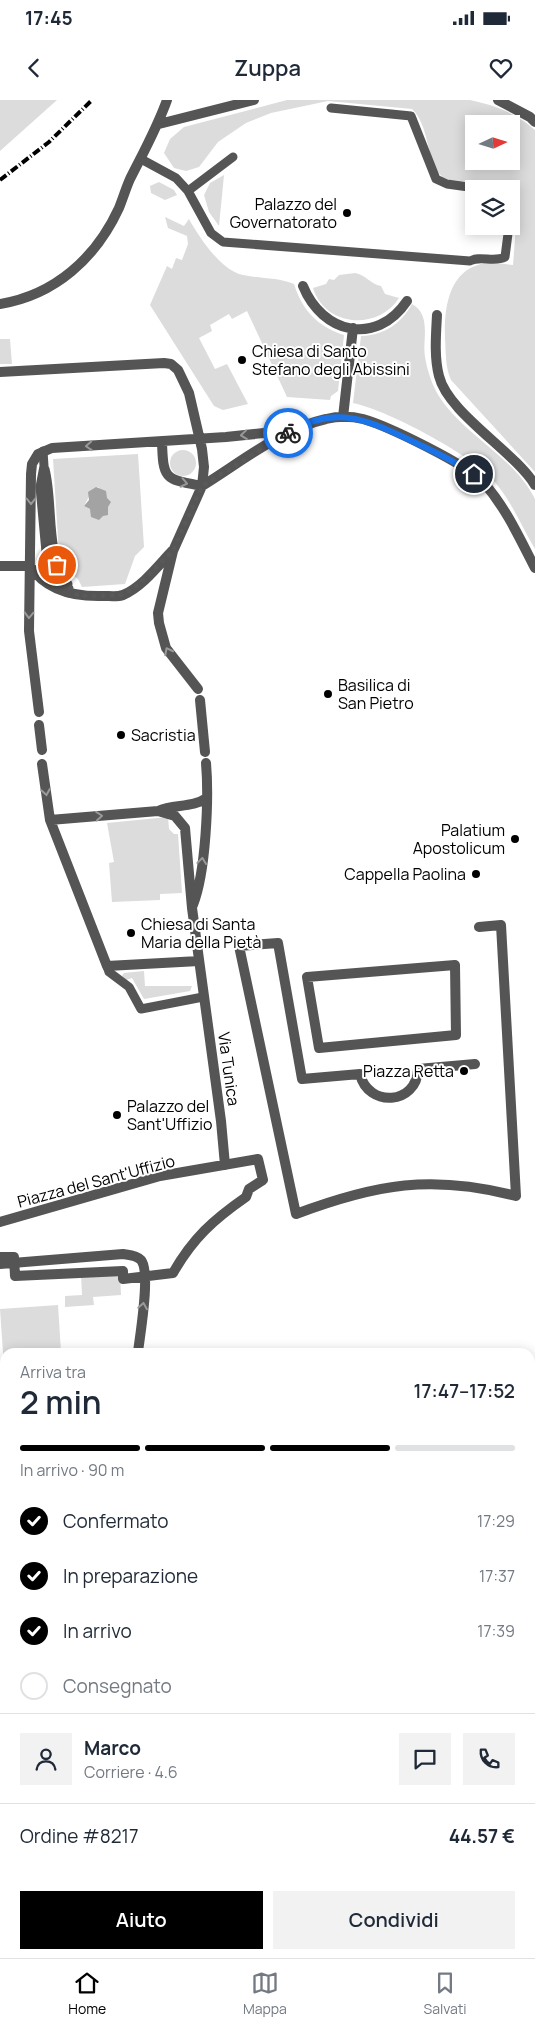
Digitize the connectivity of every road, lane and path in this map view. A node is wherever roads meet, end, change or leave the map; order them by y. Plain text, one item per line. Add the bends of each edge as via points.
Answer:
1 (167, 100) edge
2 (254, 100) edge
3 (498, 100) edge
4 (331, 108) dead end
5 (535, 122) edge
6 (159, 124) junction
7 (233, 157) dead end
8 (141, 159) junction
9 (465, 186) edge
10 (188, 191) junction
11 (508, 235) edge
12 (303, 286) dead end
13 (407, 301) dead end
14 (0, 304) edge
15 (437, 314) dead end
16 (353, 328) junction
17 (0, 372) edge
18 (343, 417) junction
19 (293, 430) junction
20 (199, 439) junction
21 (162, 441) junction
22 (42, 451) junction
23 (535, 485) edge
24 (202, 486) junction
25 (173, 551) junction
26 (0, 566) edge
27 (30, 566) junction
28 (535, 568) edge
29 (74, 595) junction
30 (198, 689) dead end
31 (200, 700) dead end
32 (38, 712) dead end
33 (40, 726) dead end
34 (42, 750) dead end
35 (205, 752) dead end
36 (206, 763) dead end
37 (42, 764) dead end
38 (207, 798) junction
39 (158, 811) junction
40 (50, 820) junction
41 (192, 908) junction
42 (479, 927) dead end
43 (199, 961) junction
44 (455, 965) joint
45 (107, 966) junction
46 (203, 997) junction
47 (475, 1064) dead end
48 (225, 1165) junction
49 (0, 1222) edge
50 (0, 1257) edge
51 (0, 1264) edge
52 (14, 1264) junction
53 (146, 1276) junction
54 (138, 1348) edge

1 - 6 street
2 - 6 street
3 - 5 street
4 - 9 lane via 411,116 436,179
6 - 8 street
7 - 10 lane
8 - 10 lane via 176,178
8 - 14 street via 106,232 82,263 43,292
10 - 11 lane via 212,232 223,242 470,261 505,257
12 - 16 street via 320,314 335,324
13 - 16 street via 395,315 381,324 371,328
15 - 23 street via 438,374 446,392
16 - 18 street
17 - 20 street via 171,364 181,375 189,393
18 - 19 street via 323,419
18 - 28 street via 370,421 474,474 502,507
19 -> 20 street
19 - 24 street
20 - 21 street
20 - 24 street via 203,458
21 -> 22 street
21 -> 24 street via 167,475 174,481
22 -> 27 street via 34,459 31,474
22 - 29 lane via 44,466 40,487 46,552 53,574
24 - 25 street
25 - 29 street via 134,588 122,595
30 -> 25 street via 166,648 159,623 158,613
26 - 27 street
27 - 29 street via 46,583
27 -> 32 street via 29,631
31 - 35 street
33 - 34 street
36 - 38 street
37 -> 40 street
38 - 39 street
41 -> 38 street via 198,893
40 -> 39 street
39 - 41 street, Via Tunica via 174,816 185,828
40 - 45 street
41 - 43 street, Via Tunica
42 - 47 street via 501,925 516,1196 460,1185 401,1185 346,1195 296,1214 239,946 278,943 302,1079 360,1074 373,1094 392,1099 412,1087 418,1069
43 - 45 street
43 - 46 street, Via Tunica
44 - 44 street via 456,1035 319,1048 307,978
45 - 46 lane via 109,972 129,987 140,1009
46 - 48 street, Via Tunica via 222,1122
48 - 49 street, Piazza del Sant'Uffizio via 160,1176
48 - 53 street, Piazza del Sant'Uffizio via 258,1159 263,1180 200,1233 173,1273
50 - 52 street, Piazza del Sant'Uffizio via 14,1257
51 - 52 street
52 - 53 street via 123,1254 140,1260
52 - 53 street, Piazza del Sant'Uffizio via 15,1276 123,1271 123,1279
54 -> 53 street

